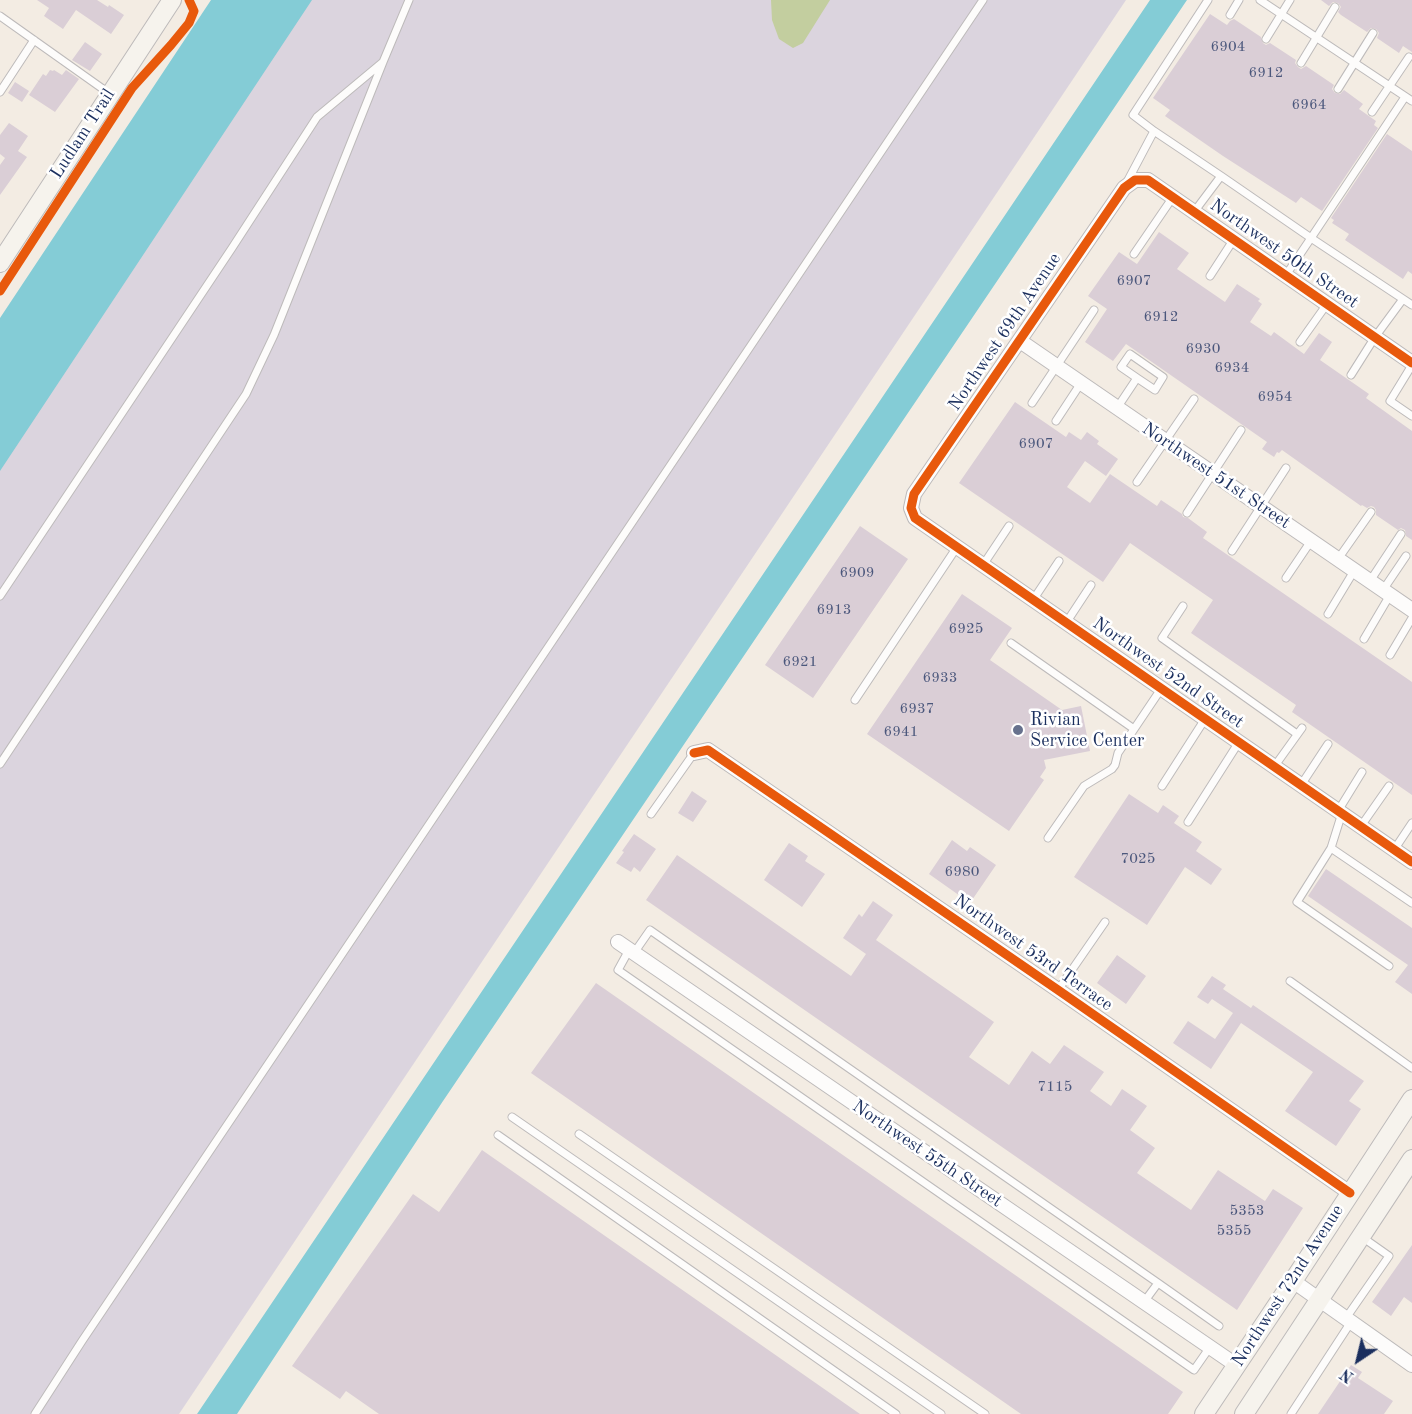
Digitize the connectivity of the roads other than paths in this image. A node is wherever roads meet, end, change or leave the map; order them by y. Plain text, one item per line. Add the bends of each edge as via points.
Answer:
1 (409, 0) edge
2 (983, 0) edge
3 (1208, 0) edge
4 (1239, 0) edge
5 (1260, 0) edge
6 (1290, 0) edge
7 (170, 1) edge
8 (1335, 7) dead end
9 (1281, 14) junction
10 (1230, 15) dead end
11 (0, 16) edge
12 (1373, 33) dead end
13 (1316, 37) junction
14 (1266, 39) dead end
15 (34, 40) junction
16 (1409, 57) dead end
17 (383, 62) junction
18 (1300, 63) dead end
19 (1355, 63) junction
20 (1390, 86) junction
21 (1338, 89) dead end
22 (0, 92) edge
23 (110, 94) junction
24 (1409, 99) edge
25 (1372, 112) dead end
26 (1154, 131) junction
27 (1221, 176) junction
28 (1130, 184) junction
29 (1173, 197) junction
30 (1194, 212) junction
31 (1311, 238) junction
32 (1234, 239) junction
33 (1134, 254) dead end
34 (0, 263) edge
35 (1210, 276) dead end
36 (1286, 276) junction
37 (1403, 299) junction
38 (1327, 304) junction
39 (1412, 305) edge
40 (1094, 310) dead end
41 (1375, 337) junction
42 (1020, 341) junction
43 (1300, 342) dead end
44 (1412, 364) edge
45 (1057, 366) junction
46 (1351, 375) dead end
47 (1137, 378) junction
48 (1081, 383) junction
49 (1194, 399) dead end
50 (1032, 403) dead end
51 (1117, 408) junction
52 (1412, 416) edge
53 (1056, 421) dead end
54 (1241, 430) dead end
55 (1165, 440) junction
56 (1286, 468) dead end
57 (1212, 473) junction
58 (1137, 482) dead end
59 (1261, 507) junction
60 (911, 508) joint
61 (1371, 512) dead end
62 (1187, 513) dead end
63 (1009, 526) dead end
64 (1401, 534) dead end
65 (1311, 541) junction
66 (957, 548) junction
67 (1232, 551) dead end
68 (1406, 556) dead end
69 (1338, 560) junction
70 (1059, 561) dead end
71 (983, 566) junction
72 (1354, 571) junction
73 (1286, 578) dead end
74 (1370, 581) junction
75 (1091, 585) dead end
76 (1386, 592) junction
77 (0, 596) edge
78 (1033, 600) junction
79 (1183, 606) dead end
80 (1410, 608) edge
81 (1328, 614) dead end
82 (1066, 623) junction
83 (1364, 639) dead end
84 (1011, 643) dead end
85 (1390, 655) dead end
86 (1161, 689) junction
87 (855, 700) dead end
88 (1205, 719) junction
89 (1134, 729) junction
90 (1239, 742) junction
91 (1328, 744) dead end
92 (694, 753) joint
93 (0, 764) edge
94 (1274, 766) junction
95 (1362, 772) dead end
96 (1301, 785) junction
97 (1162, 786) dead end
98 (1389, 786) dead end
99 (1340, 812) junction
100 (651, 814) dead end
101 (1188, 822) dead end
102 (1412, 824) edge
103 (1361, 826) junction
104 (1048, 838) dead end
105 (1331, 848) junction
106 (1395, 850) junction
107 (1412, 861) edge
108 (1412, 903) edge
109 (1105, 922) dead end
110 (627, 949) junction
111 (1389, 966) dead end
112 (1290, 981) dead end
113 (1058, 990) junction
114 (1412, 1068) edge
115 (1412, 1099) edge
116 (512, 1117) dead end
117 (579, 1134) dead end
118 (498, 1135) dead end
119 (1410, 1167) edge
120 (1350, 1193) junction
121 (1361, 1236) junction
122 (1293, 1281) junction
123 (1158, 1283) junction
124 (1319, 1299) junction
125 (1144, 1302) junction
126 (1349, 1320) junction
127 (1219, 1326) dead end
128 (1210, 1347) junction
129 (1236, 1365) junction
130 (1412, 1365) edge
131 (35, 1414) edge
132 (896, 1414) edge
133 (941, 1414) edge
134 (985, 1414) edge
135 (1204, 1414) edge
136 (1244, 1414) edge
137 (1291, 1414) edge

1 - 17 lane
2 - 131 lane
3 - 26 lane via 1133,115
4 - 10 lane
5 - 9 lane
6 - 9 lane
7 - 23 main road
8 - 13 lane
9 - 13 lane
9 - 14 lane
11 - 15 lane
12 - 19 lane
13 - 18 lane
13 - 19 lane
15 - 22 lane
15 - 23 lane
16 - 20 lane
17 - 77 lane via 317,117
17 - 93 lane via 274,335 246,394
19 - 20 lane
19 - 21 lane
20 - 24 lane
20 - 25 lane
23 - 34 main road
24 - 31 lane
26 - 27 lane
26 - 28 lane
27 - 30 lane
27 - 31 lane
28 - 29 street, Northwest 50th Street via 1148,180
28 - 42 street, Northwest 69th Avenue
29 - 30 street, Northwest 50th Street
29 - 33 lane
30 - 32 street, Northwest 50th Street
31 - 36 lane
31 - 37 lane
32 - 35 lane
32 - 36 street, Northwest 50th Street
36 - 38 street, Northwest 50th Street
37 - 39 lane
37 - 41 lane
38 - 41 street, Northwest 50th Street
38 - 43 lane
40 - 45 lane
41 - 44 street, Northwest 50th Street
41 - 46 lane
42 - 45 street, Northwest 51st Street
42 - 60 street, Northwest 69th Avenue via 914,494
44 - 52 lane via 1390,401
45 - 48 street, Northwest 51st Street
45 - 50 lane
47 - 47 lane via 1155,390 1163,377 1130,354 1121,367
47 - 51 lane
48 - 51 street, Northwest 51st Street
48 - 53 lane
49 - 55 lane
51 - 55 street, Northwest 51st Street
54 - 57 lane
55 - 57 street, Northwest 51st Street
55 - 58 lane
56 - 59 lane
57 - 59 street, Northwest 51st Street
57 - 62 lane
59 - 65 street, Northwest 51st Street
59 - 67 lane
60 - 66 street, Northwest 52nd Street via 915,518
61 - 69 lane
63 - 71 lane
64 - 74 lane
65 - 69 street, Northwest 51st Street
65 - 73 lane
66 - 71 street, Northwest 52nd Street
66 - 87 lane
68 - 76 lane
69 - 72 street, Northwest 51st Street
70 - 78 lane
71 - 78 street, Northwest 52nd Street
72 - 74 street, Northwest 51st Street
72 - 81 lane
74 - 76 street, Northwest 51st Street
75 - 82 lane
76 - 80 street, Northwest 51st Street
76 - 83 lane
78 - 82 street, Northwest 52nd Street
79 - 94 lane via 1162,638 1300,731
80 - 85 lane
82 - 86 street, Northwest 52nd Street
84 - 89 lane
86 - 88 street, Northwest 52nd Street
86 - 89 lane
88 - 90 street, Northwest 52nd Street
88 - 97 lane
89 - 104 lane via 1112,770 1084,786
90 - 94 street, Northwest 52nd Street
90 - 101 lane
91 - 96 lane
92 - 100 lane
92 - 113 street, Northwest 53rd Terrace via 708,750
94 - 96 street, Northwest 52nd Street
95 - 99 lane
96 - 99 street, Northwest 52nd Street
98 - 103 lane
99 - 103 street, Northwest 52nd Street
99 - 105 lane
102 - 106 lane
103 - 106 street, Northwest 52nd Street
105 - 108 lane
105 - 111 lane via 1297,902
106 - 107 street, Northwest 52nd Street
109 - 113 lane
110 - 123 lane via 650,930
110 - 125 street, Northwest 55th Street
110 - 128 lane via 618,970 1194,1370
112 - 114 lane
113 - 120 street, Northwest 53rd Terrace
115 - 120 main road, Northwest 72nd Avenue
116 - 133 lane
117 - 134 lane
118 - 132 lane
119 - 121 main road, Northwest 72nd Avenue
120 - 122 main road, Northwest 72nd Avenue
121 - 124 main road, Northwest 72nd Avenue
121 - 126 lane via 1389,1256
122 - 124 street
122 - 129 main road, Northwest 72nd Avenue
123 - 125 lane
123 - 127 lane
124 - 126 street
124 - 136 main road, Northwest 72nd Avenue
125 - 128 street, Northwest 55th Street
126 - 130 street
126 - 137 lane
128 - 129 street, Northwest 55th Street
129 - 135 main road, Northwest 72nd Avenue

